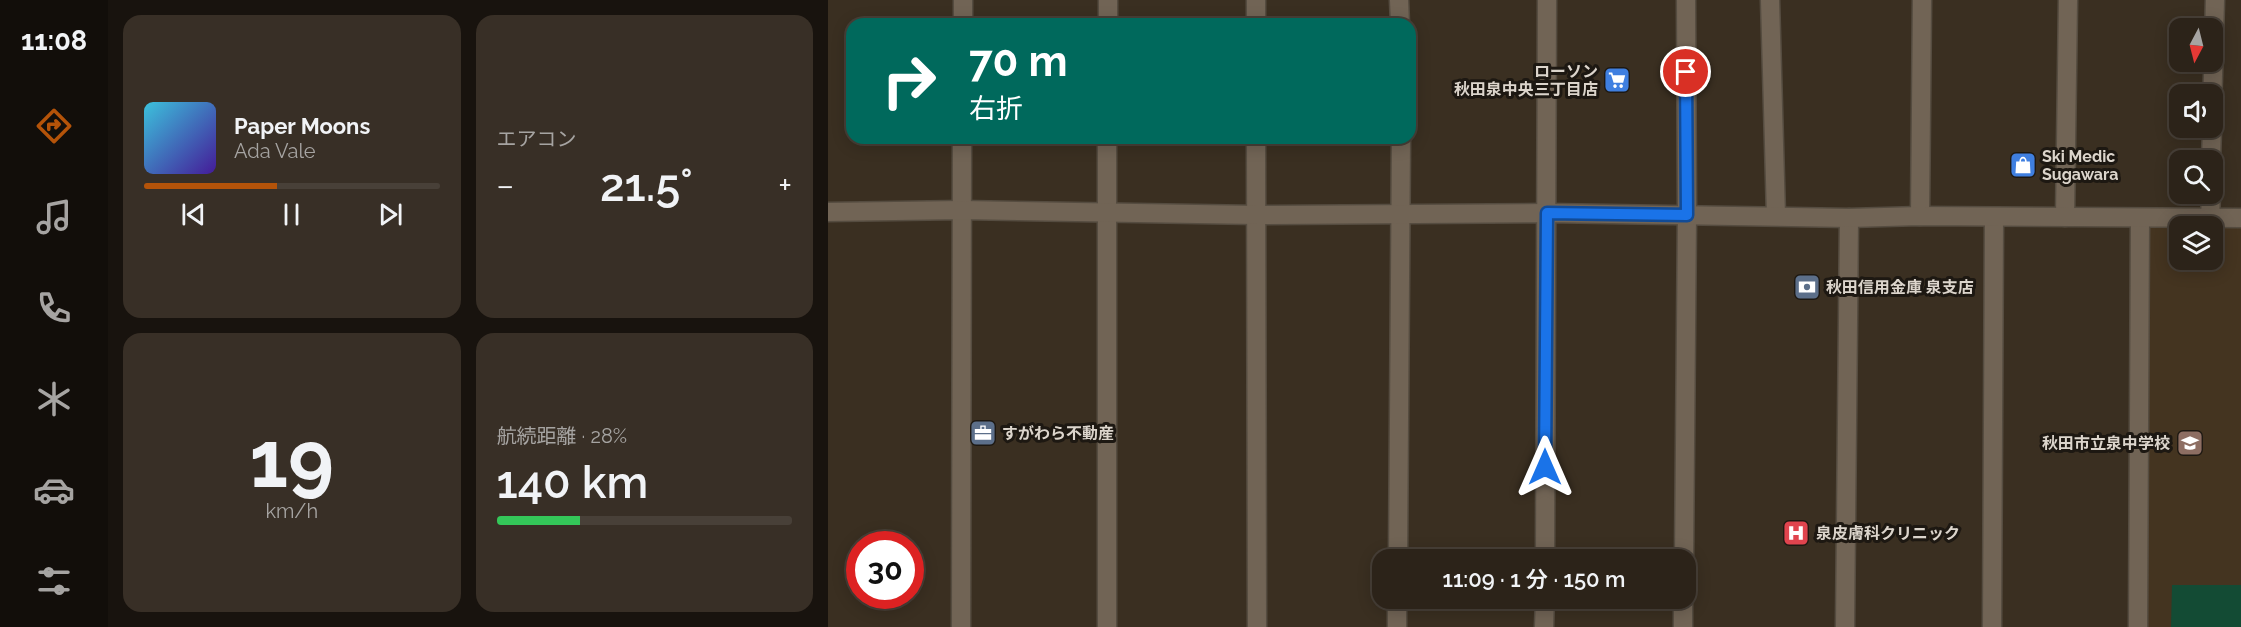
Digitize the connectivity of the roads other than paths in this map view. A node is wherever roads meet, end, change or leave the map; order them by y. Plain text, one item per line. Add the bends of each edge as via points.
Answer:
1 (963, 0) edge
2 (1108, 0) edge
3 (1256, 0) edge
4 (1400, 0) edge
5 (1547, 0) edge
6 (1686, 0) edge
7 (1770, 0) edge
8 (1922, 0) edge
9 (2068, 0) edge
10 (2215, 0) edge
11 (963, 18) edge
12 (1108, 18) edge
13 (1256, 18) edge
14 (1400, 18) edge
15 (2213, 84) edge
16 (962, 144) edge
17 (1107, 144) edge
18 (1256, 144) edge
19 (1401, 144) edge
20 (962, 210) junction
21 (828, 212) edge
22 (1107, 212) junction
23 (1401, 213) junction
24 (1547, 213) junction
25 (1257, 215) junction
26 (1687, 215) junction
27 (1776, 216) junction
28 (1920, 216) junction
29 (2065, 217) junction
30 (1850, 218) junction
31 (1994, 218) junction
32 (2140, 218) junction
33 (2169, 218) edge
34 (2223, 218) edge
35 (2241, 218) edge
36 (1398, 549) edge
37 (1545, 549) edge
38 (1684, 549) edge
39 (1397, 609) edge
40 (1545, 609) edge
41 (1683, 609) edge
42 (961, 627) edge
43 (1107, 627) edge
44 (1257, 627) edge
45 (1397, 627) edge
46 (1544, 627) edge
47 (1683, 627) edge
48 (1845, 627) edge
49 (1992, 627) edge
50 (2138, 627) edge

1 - 11 street
2 - 12 street
3 - 13 street
4 - 14 street
5 - 24 street
6 - 26 street
7 - 27 street
8 - 28 street
9 - 29 street
10 - 15 street
16 - 20 street
17 - 22 street
18 - 25 street
19 - 23 street
20 - 21 street
20 - 22 street
20 - 42 street
22 - 25 street
22 - 43 street
23 - 24 street
23 - 25 street
23 - 36 street
24 - 26 street
24 - 37 street
25 - 44 street
26 - 27 street
26 - 38 street
27 - 30 street
28 - 30 street
28 - 31 street
29 - 31 street
29 - 32 street
30 - 48 street
31 - 49 street
32 - 33 street
32 - 50 street
34 - 35 street
39 - 45 street
40 - 46 street
41 - 47 street

